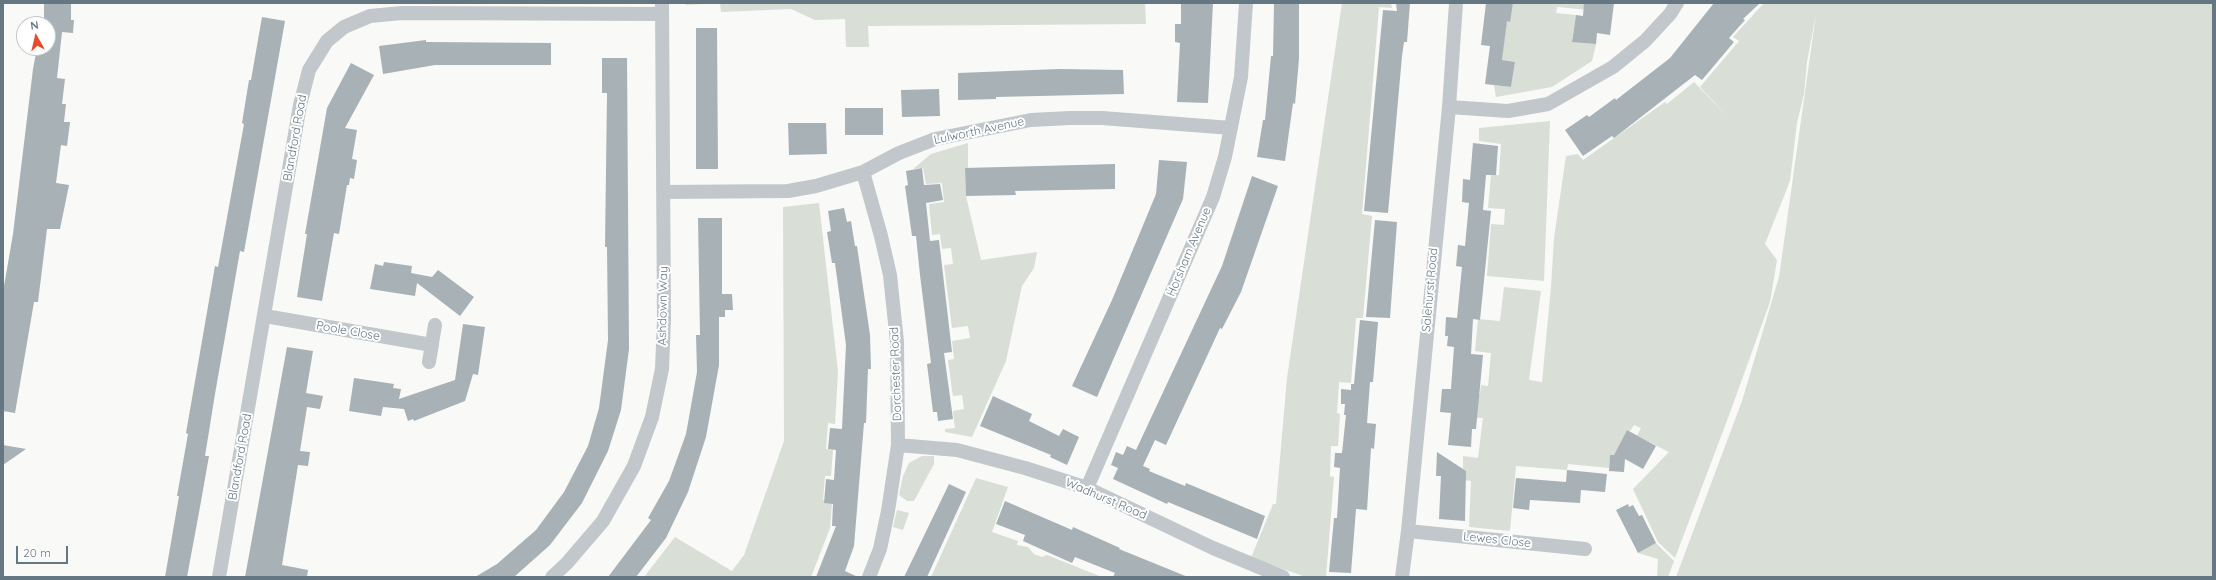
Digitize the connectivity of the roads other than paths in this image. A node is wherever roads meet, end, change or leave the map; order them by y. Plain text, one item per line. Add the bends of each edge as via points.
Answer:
1 (1246, 3) edge
2 (1456, 3) edge
3 (1677, 3) edge
4 (662, 8) edge
5 (1448, 107) junction
6 (1231, 128) junction
7 (863, 172) junction
8 (663, 192) junction
9 (265, 316) junction
10 (435, 325) dead end
11 (432, 345) junction
12 (429, 362) dead end
13 (898, 445) junction
14 (1087, 488) junction
15 (1408, 531) junction
16 (1585, 549) dead end
17 (219, 577) edge
18 (552, 577) edge
19 (869, 577) edge
20 (1283, 577) edge
21 (1402, 577) edge

1 - 6 street, Horsham Avenue via 1241,77
2 - 5 street, Salehurst Road
3 - 5 street via 1645,41 1613,68 1548,104 1508,111
4 - 8 street, Ashdown Way
4 - 9 street, Blandford Road via 402,13 370,16 344,28 327,41 308,70 300,105
5 - 15 street, Salehurst Road
6 - 7 street, Lulworth Avenue via 1102,118 1031,120 935,139 899,153
6 - 14 street, Horsham Avenue via 1213,197
7 - 8 street, Lulworth Avenue via 816,186 788,190
7 - 13 street, Dorchester Road via 890,275 897,342
8 - 18 street, Ashdown Way via 662,369 652,417 634,466 603,521
9 - 11 street, Poole Close
9 - 17 street, Blandford Road
10 - 11 street
11 - 12 street
13 - 14 street, Wadhurst Road via 957,450
13 - 19 street, Dorchester Road via 880,549
14 - 20 street, Wadhurst Road via 1213,548
15 - 16 street, Lewes Close
15 - 21 street, Salehurst Road

